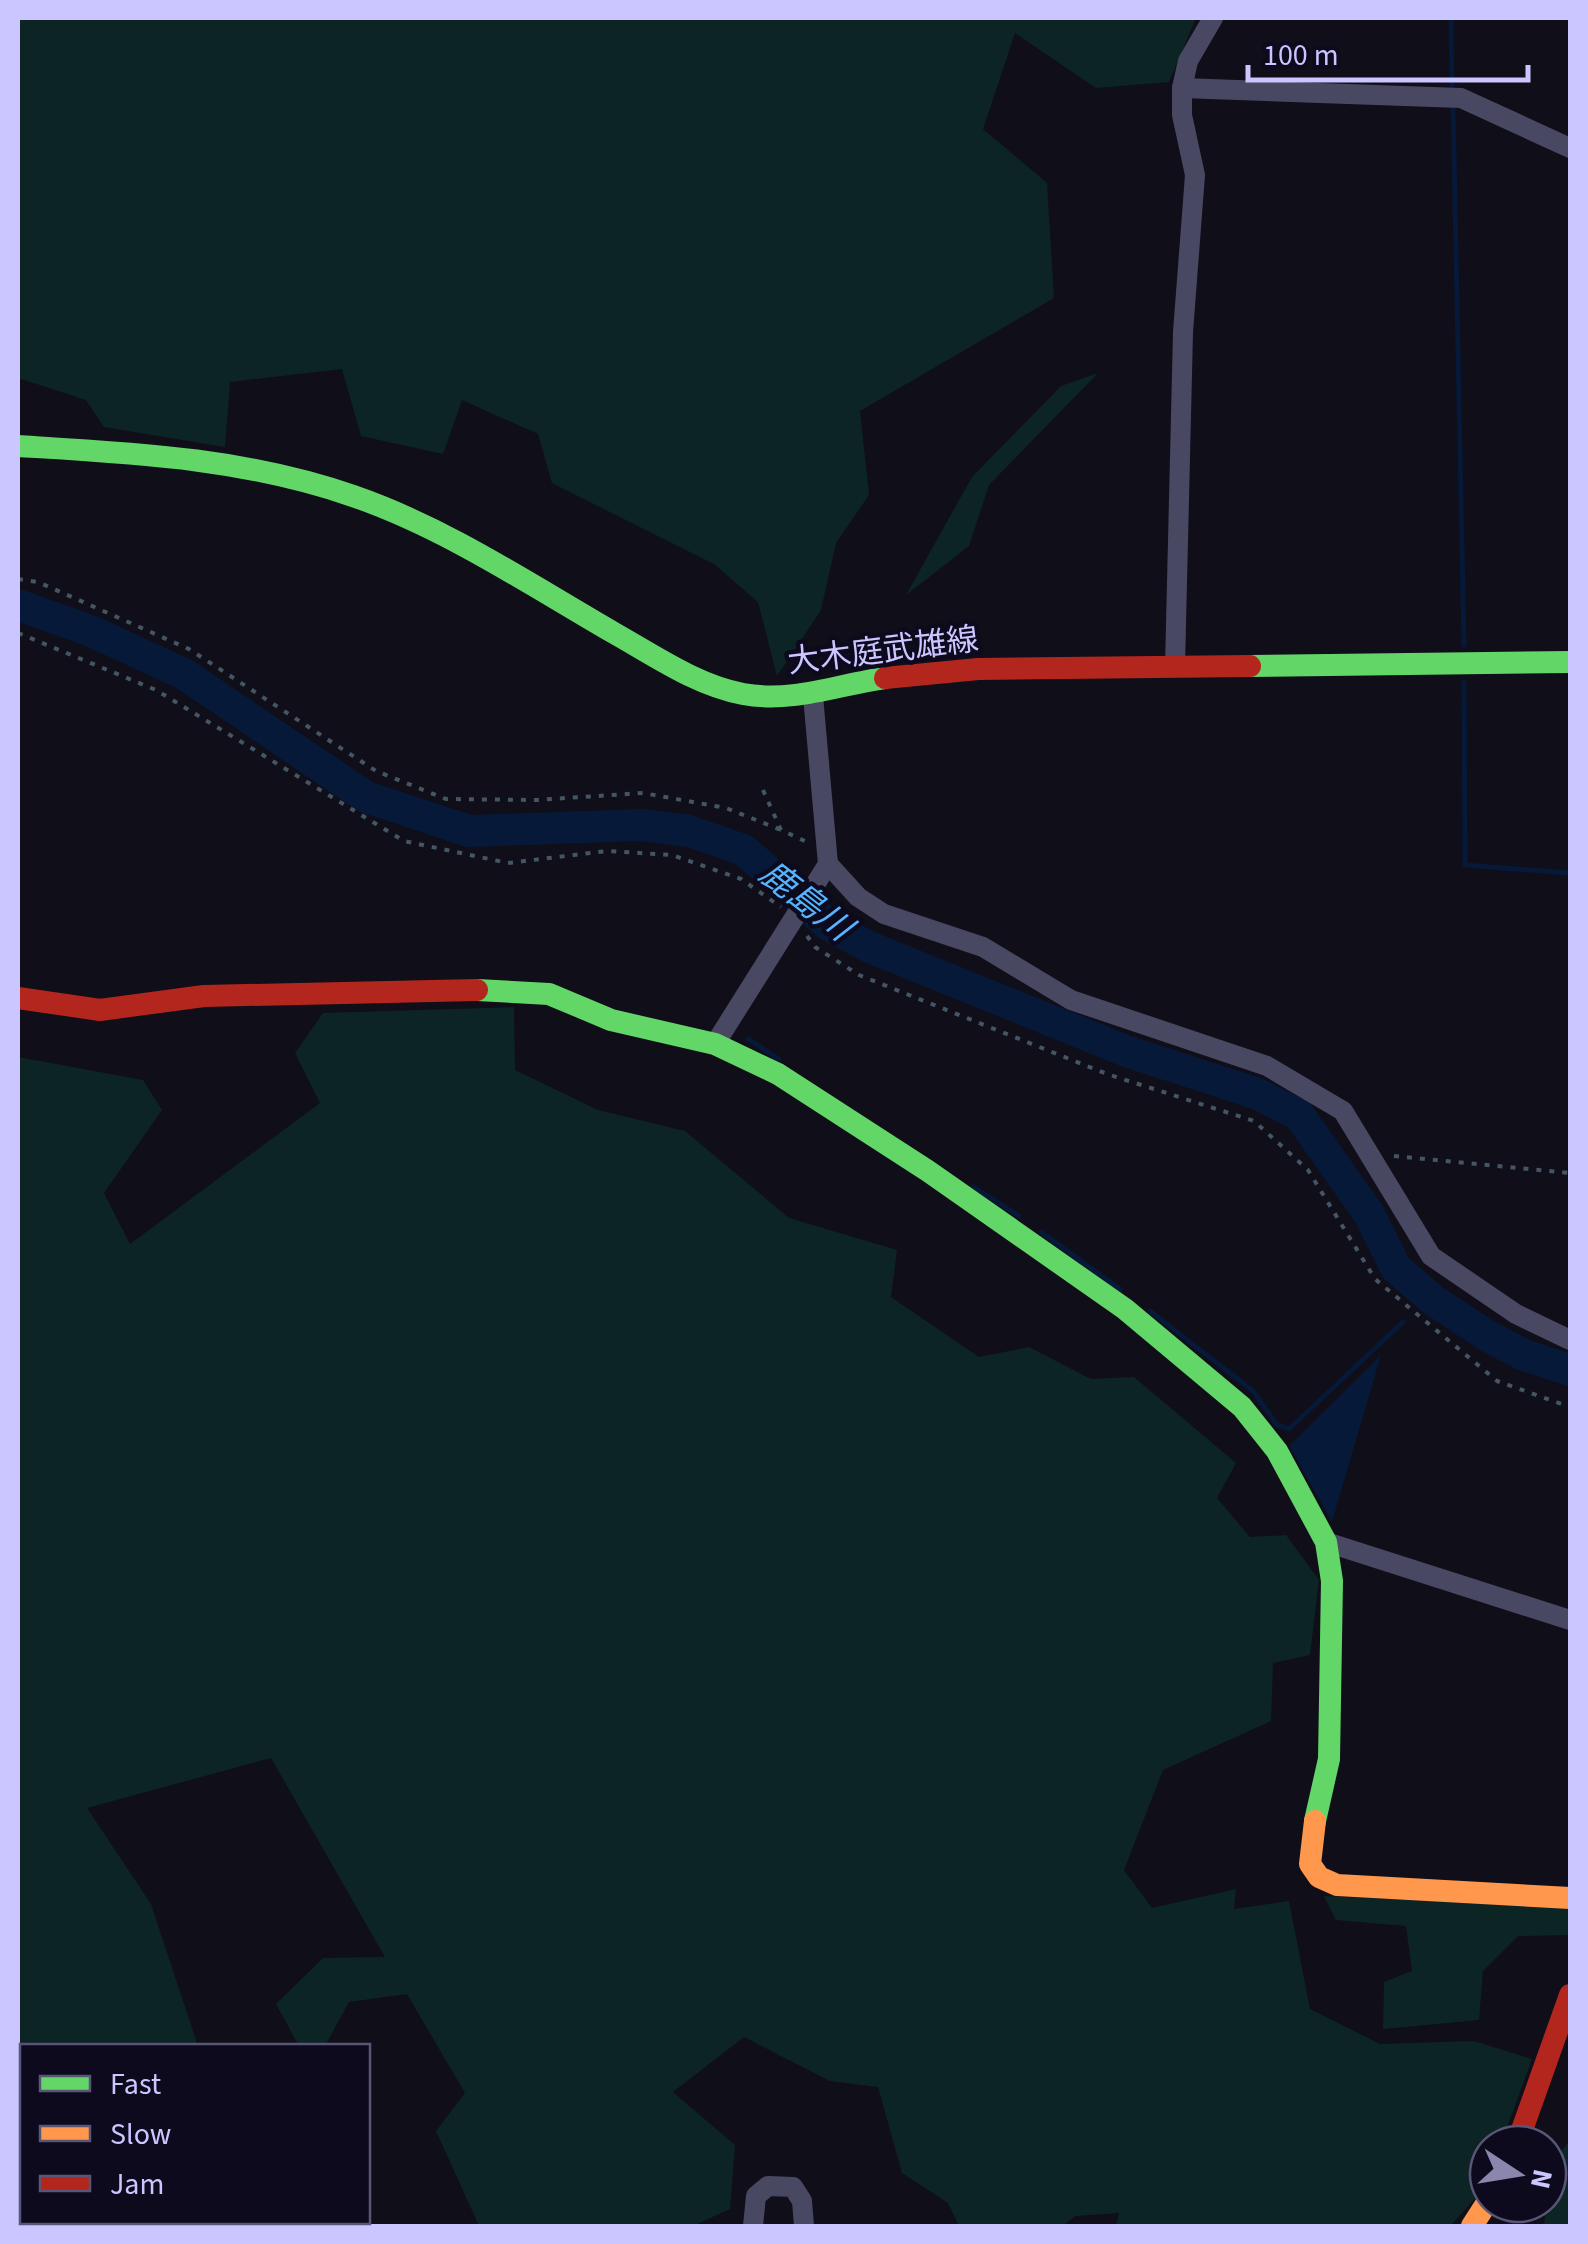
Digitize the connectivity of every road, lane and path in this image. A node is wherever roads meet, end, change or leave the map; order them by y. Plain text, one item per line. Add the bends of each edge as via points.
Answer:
1 (1213, 18) edge
2 (1182, 88) junction
3 (1570, 148) edge
4 (18, 446) edge
5 (18, 580) edge
6 (18, 633) edge
7 (1570, 662) edge
8 (1175, 666) junction
9 (813, 696) junction
10 (763, 790) dead end
11 (781, 830) junction
12 (827, 860) junction
13 (795, 916) junction
14 (18, 998) edge
15 (716, 1044) junction
16 (1570, 1340) edge
17 (1570, 1406) edge
18 (1326, 1542) junction
19 (1570, 1620) edge
20 (1570, 1898) edge
21 (1570, 1995) edge
22 (1524, 2124) edge
23 (753, 2226) edge
24 (804, 2226) edge

1 - 2 street via 1188,60
2 - 3 street via 1453,97
2 - 8 street via 1195,175 1183,332
4 - 9 street, 大木庭武雄線 via 178,456 256,468 354,496 429,527 688,676 744,694
5 - 11 path via 38,582 189,649 376,771 446,798 644,793 726,808
6 - 13 path via 156,690 404,841 508,864 606,851 672,855 741,878
7 - 8 street, 大木庭武雄線
8 - 9 street, 大木庭武雄線 via 978,670 880,679
9 - 12 street
10 - 11 path
11 - 12 path
12 - 13 street
12 - 16 street via 858,898 884,914 983,947 1071,1000 1267,1066 1343,1111 1431,1256 1516,1314
13 - 15 street
13 - 17 path via 815,947 859,976 1106,1074 1254,1121 1308,1170 1375,1279 1498,1381
14 - 15 street via 100,1010 204,996 519,989 611,1020
15 - 18 street via 778,1074 928,1170 1125,1309 1242,1407 1278,1451
18 - 19 street
18 - 20 street via 1332,1581 1329,1759 1308,1851 1315,1876 1336,1884
21 - 22 street
23 - 24 street via 756,2196 768,2186 793,2187

